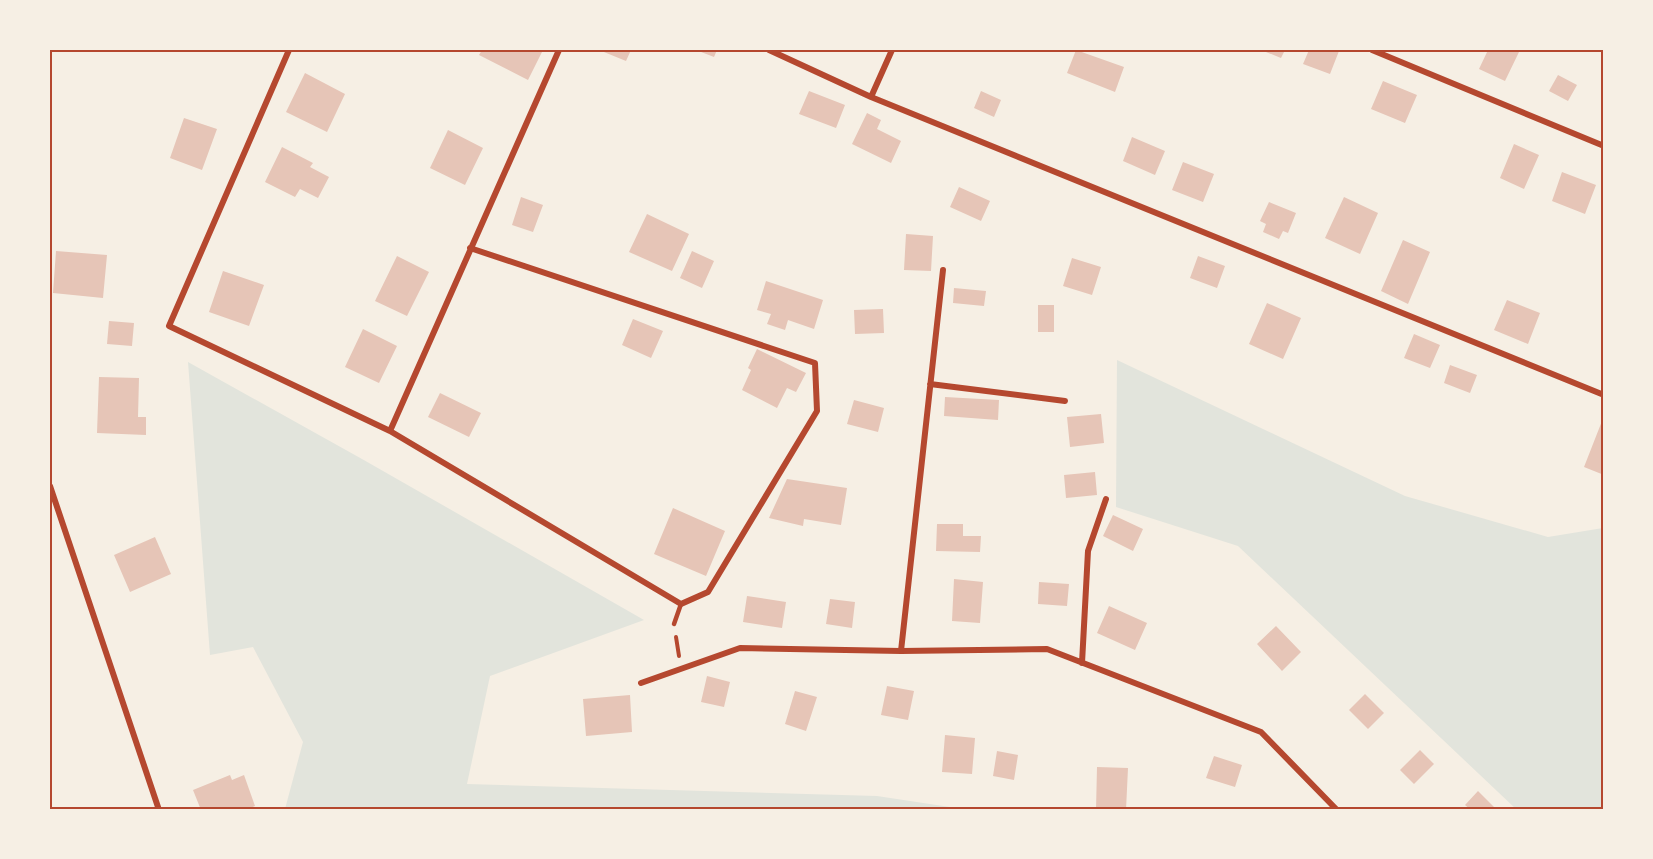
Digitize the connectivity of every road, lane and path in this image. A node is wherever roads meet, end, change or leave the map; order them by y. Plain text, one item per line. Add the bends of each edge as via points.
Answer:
1 (289, 50) edge
2 (559, 50) edge
3 (769, 50) edge
4 (892, 50) edge
5 (1372, 50) edge
6 (871, 97) junction
7 (1604, 146) edge
8 (470, 248) junction
9 (943, 270) dead end
10 (930, 384) junction
11 (1604, 394) edge
12 (1065, 401) dead end
13 (390, 431) junction
14 (50, 486) edge
15 (1106, 499) dead end
16 (681, 604) junction
17 (674, 624) joint
18 (901, 651) junction
19 (1083, 663) junction
20 (681, 669) junction
21 (641, 683) dead end
22 (159, 810) edge
23 (1337, 810) edge

1 - 13 street via 169,326
2 - 8 street
3 - 6 street
4 - 6 street
5 - 7 street
6 - 11 street
8 - 13 street
8 - 16 street via 815,363 817,411 708,592
9 - 10 street
10 - 12 street
10 - 18 street
13 - 16 street
14 - 22 street
15 - 19 street via 1088,551
16 - 17 lane
17 - 20 path
18 - 19 street via 1047,649
18 - 20 street via 740,648
19 - 23 street via 1261,732
20 - 21 street

